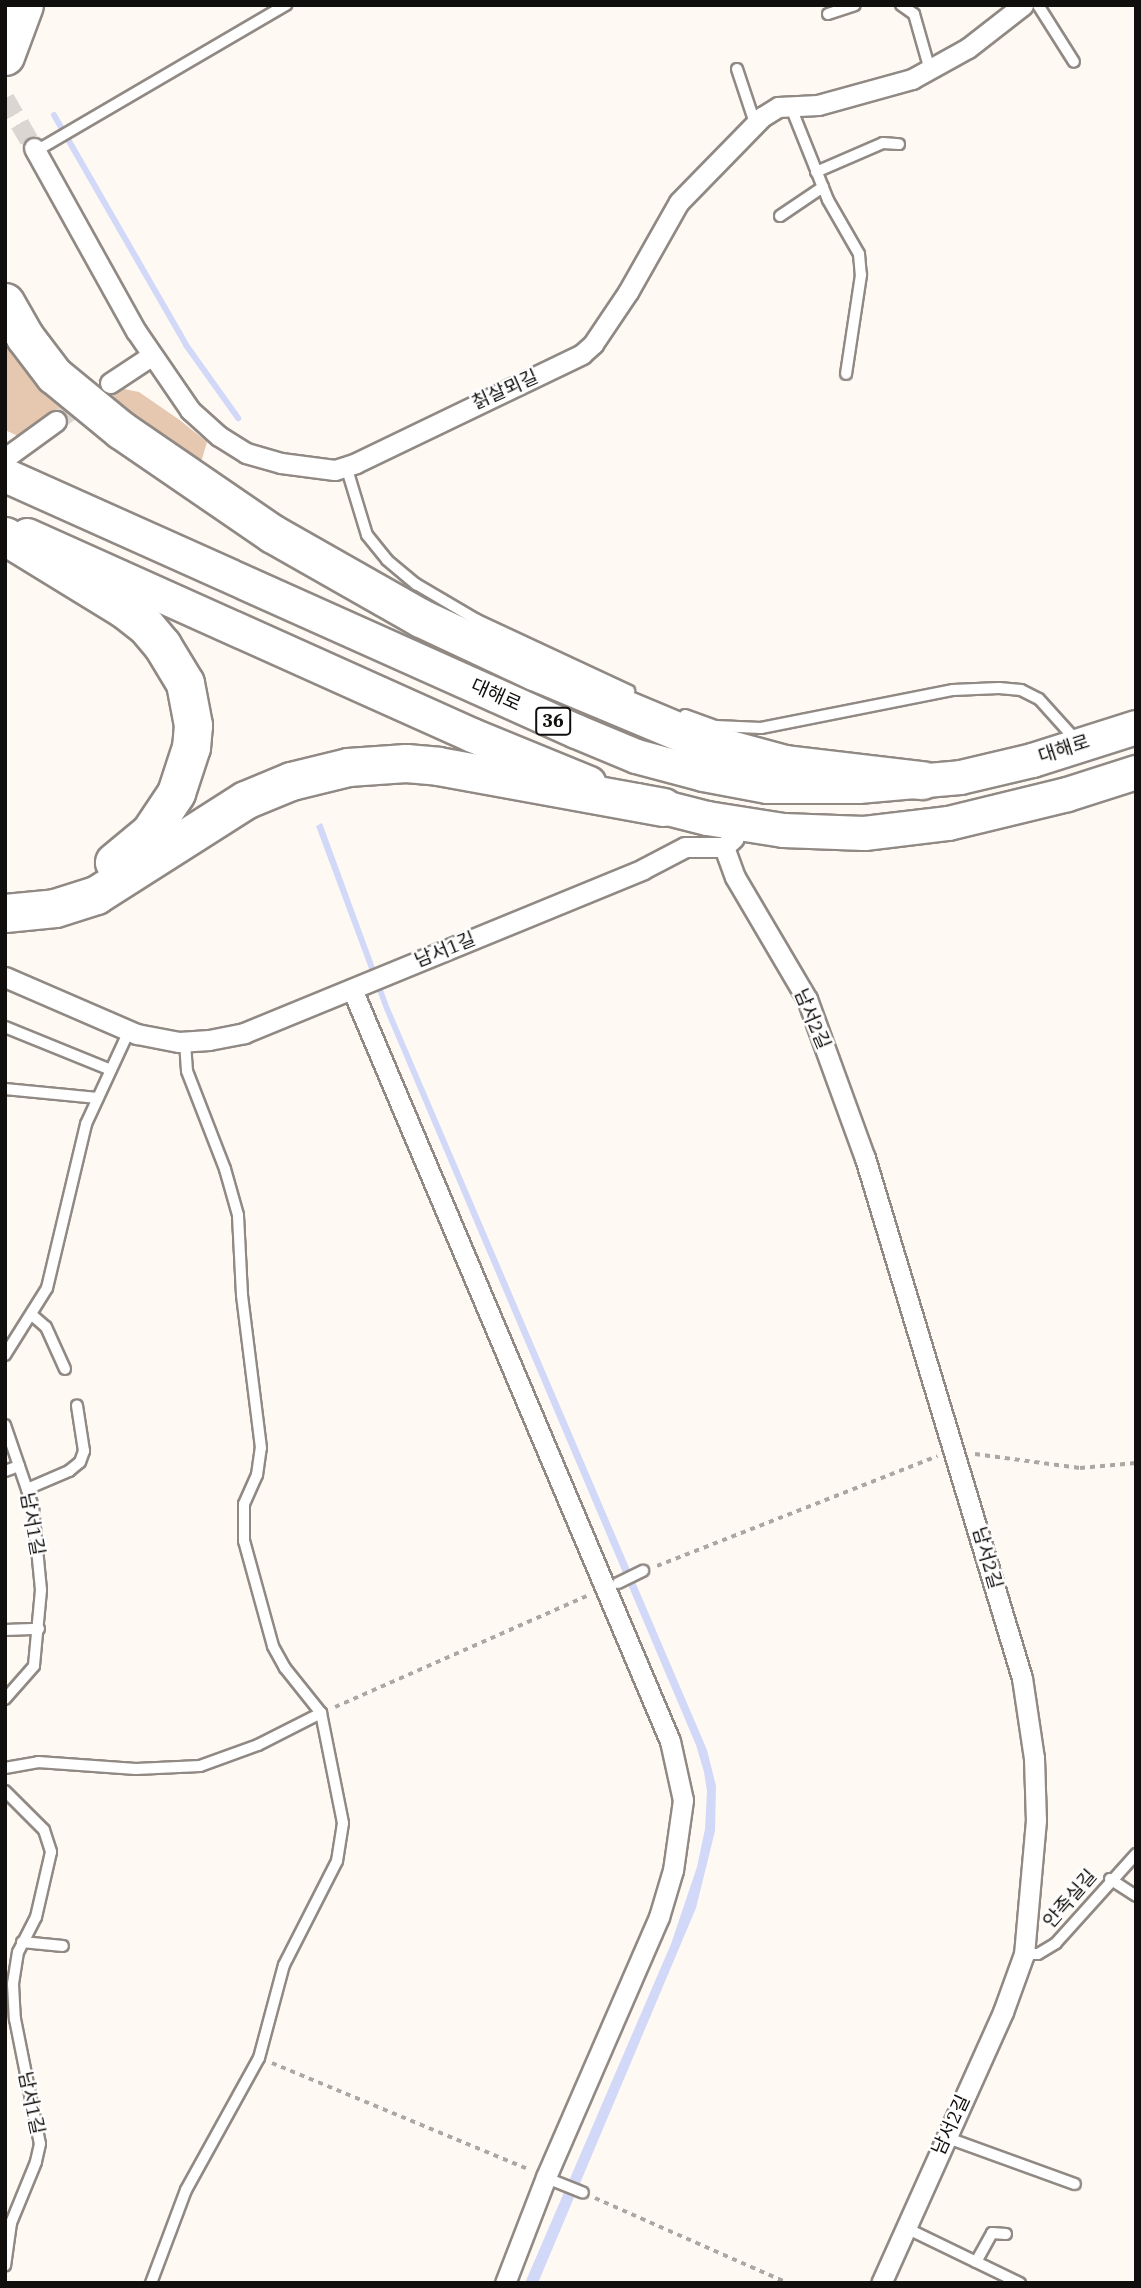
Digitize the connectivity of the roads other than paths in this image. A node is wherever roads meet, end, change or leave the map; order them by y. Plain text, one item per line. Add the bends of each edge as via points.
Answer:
1 (24, 5) edge
2 (286, 5) edge
3 (855, 5) edge
4 (901, 5) edge
5 (1023, 5) edge
6 (1038, 5) edge
7 (828, 14) dead end
8 (5, 56) edge
9 (1074, 62) dead end
10 (737, 69) dead end
11 (930, 71) junction
12 (790, 104) junction
13 (755, 123) junction
14 (900, 144) dead end
15 (35, 150) joint
16 (816, 172) junction
17 (822, 187) junction
18 (780, 216) dead end
19 (5, 302) edge
20 (151, 356) junction
21 (846, 374) dead end
22 (110, 383) tunnel mouth
23 (55, 421) tunnel mouth
24 (5, 458) edge
25 (346, 466) junction
26 (5, 475) edge
27 (5, 525) edge
28 (5, 536) edge
29 (634, 693) dead end
30 (671, 710) dead end
31 (1136, 726) edge
32 (1079, 745) junction
33 (1136, 772) edge
34 (922, 780) junction
35 (663, 807) junction
36 (748, 824) junction
37 (724, 847) junction
38 (5, 893) edge
39 (5, 913) edge
40 (5, 977) edge
41 (357, 987) junction
42 (5, 1027) edge
43 (130, 1031) junction
44 (185, 1041) junction
45 (111, 1070) junction
46 (5, 1089) edge
47 (98, 1098) junction
48 (32, 1315) junction
49 (5, 1355) edge
50 (65, 1369) dead end
51 (77, 1406) dead end
52 (5, 1425) edge
53 (19, 1466) junction
54 (5, 1471) edge
55 (27, 1489) junction
56 (643, 1572) road end
57 (613, 1585) junction
58 (39, 1629) junction
59 (5, 1630) edge
60 (5, 1699) edge
61 (321, 1713) junction
62 (5, 1768) edge
63 (5, 1791) edge
64 (1136, 1854) edge
65 (1110, 1879) junction
66 (1136, 1896) edge
67 (22, 1942) junction
68 (63, 1946) dead end
69 (1024, 1954) junction
70 (945, 2137) junction
71 (550, 2179) junction
72 (1075, 2184) dead end
73 (583, 2193) road end
74 (904, 2227) junction
75 (1006, 2234) dead end
76 (976, 2262) junction
77 (5, 2266) edge
78 (151, 2283) edge
79 (505, 2283) edge
80 (881, 2283) edge
81 (1020, 2283) edge

1 - 8 highway
2 - 15 lane
3 - 7 lane
4 - 11 lane via 914,13
5 - 11 street, 칡살뫼길
6 - 9 lane
10 - 13 lane
11 - 12 street, 칡살뫼길 via 818,106
12 - 13 street, 칡살뫼길
12 - 16 lane
13 - 25 street, 칡살뫼길 via 679,202 628,292 582,354
14 - 16 lane via 883,143
15 - 20 street, 칡살뫼길
16 - 17 lane
17 - 18 lane
17 - 21 lane via 859,254 861,275
19 - 34 highway via 54,375 112,423 273,534 421,618 704,742 785,764
20 - 22 street
20 - 25 street, 칡살뫼길 via 190,410 246,453 314,469
23 - 24 street
25 - 29 lane via 367,535 387,560 416,584 477,621
26 - 34 highway, 대해로 / 36 via 636,756 703,775 767,786 858,786
27 - 35 highway, 36 via 484,740
28 - 38 highway via 146,626 185,683 192,725 191,747 177,793 134,847 70,883 29,893
30 - 32 lane via 716,726 761,728 953,690 999,688 1039,699
31 - 32 highway, 대해로 / 36
32 - 34 highway, 대해로 / 36 via 960,777
33 - 36 highway, 36 via 948,823 864,833
35 - 36 highway, 36
35 - 39 highway via 438,765 348,768 291,781 245,800 96,895 55,908
36 - 37 street
37 - 41 street, 남서1길 via 685,847 643,869
37 - 69 street, 남서2길 via 735,877 807,999 865,1158 1022,1678 1034,1758 1036,1820
40 - 43 street, 남서1길
41 - 44 street, 남서1길 via 244,1033
41 - 57 street
42 - 45 lane
43 - 44 street, 남서1길
43 - 45 lane
44 - 61 lane via 187,1071 238,1214 242,1295 261,1448 257,1475 244,1504 244,1541 274,1646 285,1668
45 - 47 lane
46 - 47 lane
47 - 48 lane via 79,1148 47,1288
48 - 49 lane
48 - 50 lane via 46,1327
51 - 55 lane via 84,1451 80,1462
52 - 53 lane, 남서1길
53 - 54 lane
53 - 55 lane, 남서1길
55 - 58 lane, 남서1길 via 38,1549
56 - 57 lane
57 - 71 street via 670,1741 683,1800 681,1828 659,1917
58 - 59 lane
58 - 60 lane, 남서1길 via 34,1666
61 - 62 lane via 258,1745 200,1766 136,1769 38,1762
61 - 78 lane via 343,1823 337,1861 285,1965 259,2058 186,2190
63 - 67 lane, 남서1길 via 44,1830 51,1852 36,1917
64 - 65 lane, 안족실길
65 - 66 lane
65 - 69 lane, 안족실길 via 1056,1942 1038,1954
67 - 68 lane
67 - 77 lane, 남서1길 via 13,1984 15,2019 40,2144 11,2223
69 - 70 street, 남서2길 via 1003,2012
70 - 72 lane
70 - 74 street, 남서2길
71 - 73 lane
71 - 79 street
74 - 76 lane
74 - 80 street, 남서2길
75 - 76 lane via 992,2233
76 - 81 lane

